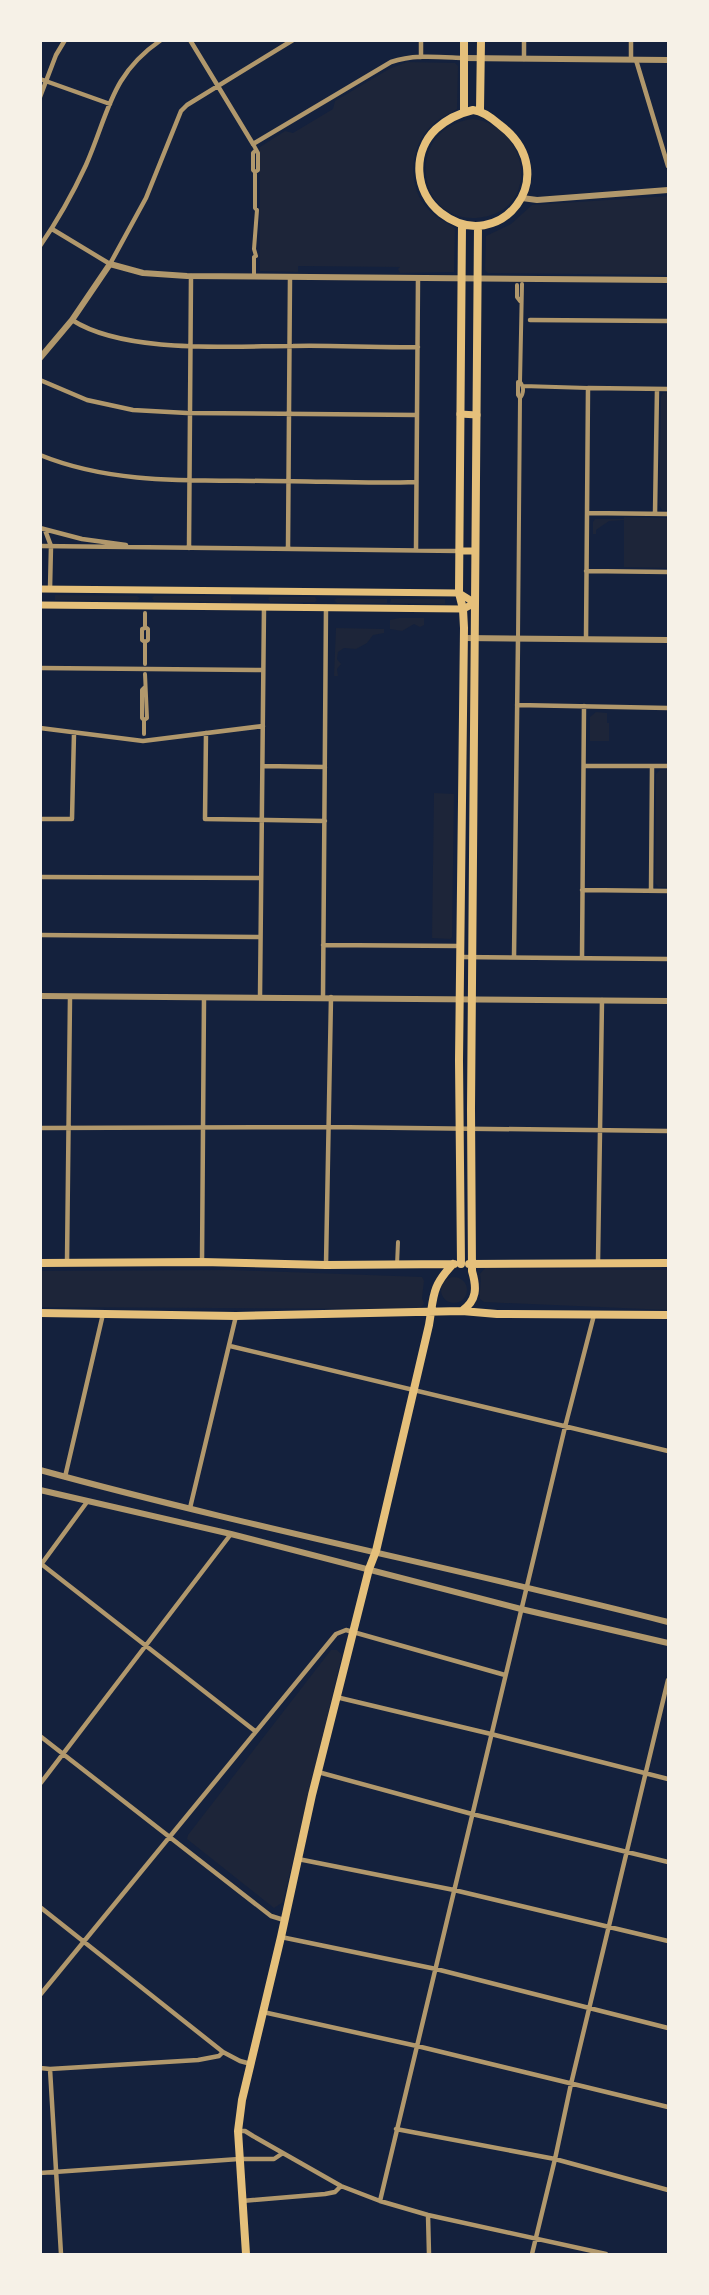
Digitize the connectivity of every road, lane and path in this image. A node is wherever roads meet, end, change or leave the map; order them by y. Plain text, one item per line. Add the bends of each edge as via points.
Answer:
1 (65, 40) edge
2 (160, 40) edge
3 (190, 40) edge
4 (293, 40) edge
5 (421, 40) edge
6 (464, 40) edge
7 (481, 40) edge
8 (524, 40) edge
9 (631, 40) edge
10 (421, 57) junction
11 (464, 58) junction
12 (481, 58) junction
13 (524, 59) junction
14 (633, 59) junction
15 (669, 60) edge
16 (43, 80) edge
17 (217, 86) junction
18 (40, 97) edge
19 (110, 104) junction
20 (480, 110) junction
21 (464, 112) junction
22 (254, 148) junction
23 (669, 166) edge
24 (255, 172) junction
25 (669, 190) edge
26 (522, 198) junction
27 (462, 225) junction
28 (478, 226) junction
29 (52, 229) junction
30 (40, 246) edge
31 (110, 264) junction
32 (191, 276) junction
33 (254, 277) junction
34 (290, 277) junction
35 (418, 278) junction
36 (462, 278) junction
37 (478, 279) junction
38 (669, 280) edge
39 (519, 285) dead end
40 (72, 320) junction
41 (520, 320) junction
42 (530, 320) joint
43 (669, 321) edge
44 (190, 345) junction
45 (290, 346) junction
46 (418, 347) junction
47 (40, 358) edge
48 (40, 380) edge
49 (520, 383) junction
50 (588, 388) junction
51 (657, 389) junction
52 (669, 389) edge
53 (190, 413) junction
54 (289, 413) junction
55 (460, 414) junction
56 (417, 415) junction
57 (477, 415) junction
58 (40, 455) edge
59 (189, 480) junction
60 (288, 481) junction
61 (416, 483) junction
62 (587, 513) junction
63 (656, 514) junction
64 (669, 514) edge
65 (43, 529) edge
66 (40, 546) edge
67 (51, 546) junction
68 (141, 547) junction
69 (189, 548) junction
70 (288, 549) junction
71 (416, 550) junction
72 (459, 551) junction
73 (476, 551) junction
74 (586, 571) junction
75 (669, 572) edge
76 (40, 589) edge
77 (51, 589) junction
78 (146, 591) junction
79 (264, 592) junction
80 (326, 592) junction
81 (459, 593) junction
82 (475, 603) junction
83 (40, 605) edge
84 (264, 607) junction
85 (326, 607) junction
86 (145, 609) junction
87 (463, 609) junction
88 (464, 638) junction
89 (476, 638) junction
90 (518, 639) junction
91 (586, 639) junction
92 (669, 640) edge
93 (145, 664) dead end
94 (40, 668) edge
95 (263, 670) junction
96 (145, 674) dead end
97 (517, 705) junction
98 (584, 706) junction
99 (669, 708) edge
100 (262, 726) junction
101 (40, 728) edge
102 (74, 733) junction
103 (206, 733) junction
104 (144, 734) dead end
105 (263, 766) junction
106 (584, 766) junction
107 (652, 766) junction
108 (669, 766) edge
109 (325, 767) junction
110 (462, 789) junction
111 (474, 789) junction
112 (40, 819) edge
113 (261, 820) junction
114 (324, 821) junction
115 (40, 877) edge
116 (261, 878) junction
117 (582, 890) junction
118 (651, 891) junction
119 (669, 891) edge
120 (40, 935) edge
121 (260, 937) junction
122 (323, 945) junction
123 (460, 946) junction
124 (460, 957) junction
125 (472, 957) junction
126 (514, 957) junction
127 (582, 958) junction
128 (669, 959) edge
129 (40, 996) edge
130 (70, 997) junction
131 (204, 998) junction
132 (260, 998) junction
133 (323, 998) junction
134 (331, 998) junction
135 (460, 999) junction
136 (472, 999) junction
137 (602, 1000) junction
138 (669, 1001) edge
139 (329, 1127) junction
140 (40, 1128) edge
141 (203, 1128) junction
142 (68, 1129) junction
143 (459, 1129) junction
144 (471, 1129) junction
145 (600, 1129) junction
146 (669, 1131) edge
147 (398, 1242) dead end
148 (201, 1262) junction
149 (598, 1262) junction
150 (40, 1263) edge
151 (67, 1263) junction
152 (669, 1263) edge
153 (457, 1264) junction
154 (472, 1264) junction
155 (326, 1265) junction
156 (397, 1266) junction
157 (462, 1311) junction
158 (40, 1312) edge
159 (431, 1312) junction
160 (103, 1314) junction
161 (594, 1315) junction
162 (669, 1315) edge
163 (236, 1316) junction
164 (230, 1346) junction
165 (414, 1390) junction
166 (565, 1427) junction
167 (669, 1451) edge
168 (40, 1470) edge
169 (64, 1477) junction
170 (40, 1490) edge
171 (87, 1502) junction
172 (190, 1508) junction
173 (231, 1534) junction
174 (376, 1551) junction
175 (41, 1564) edge
176 (369, 1569) junction
177 (526, 1586) junction
178 (521, 1609) junction
179 (669, 1622) edge
180 (354, 1632) junction
181 (669, 1643) edge
182 (147, 1646) junction
183 (505, 1675) junction
184 (669, 1680) edge
185 (336, 1697) junction
186 (255, 1731) junction
187 (491, 1734) junction
188 (40, 1736) edge
189 (64, 1754) junction
190 (318, 1772) junction
191 (645, 1774) junction
192 (669, 1779) edge
193 (40, 1784) edge
194 (472, 1814) junction
195 (170, 1837) junction
196 (626, 1853) junction
197 (298, 1858) junction
198 (669, 1862) edge
199 (454, 1890) junction
200 (40, 1907) edge
201 (284, 1920) junction
202 (609, 1927) junction
203 (281, 1938) junction
204 (84, 1941) junction
205 (669, 1941) edge
206 (436, 1969) junction
207 (40, 1995) edge
208 (590, 2007) junction
209 (263, 2012) junction
210 (669, 2028) edge
211 (417, 2046) junction
212 (223, 2052) junction
213 (251, 2064) junction
214 (40, 2068) edge
215 (50, 2069) junction
216 (571, 2084) junction
217 (669, 2107) edge
218 (396, 2129) junction
219 (238, 2131) junction
220 (283, 2153) junction
221 (239, 2159) junction
222 (555, 2159) junction
223 (56, 2172) junction
224 (40, 2173) edge
225 (341, 2186) junction
226 (669, 2190) edge
227 (242, 2201) junction
228 (380, 2201) junction
229 (428, 2215) junction
230 (536, 2238) junction
231 (61, 2254) edge
232 (246, 2254) edge
233 (429, 2254) edge
234 (532, 2254) edge
235 (606, 2254) edge

1 - 16 street
2 - 19 street via 135,61
3 - 17 street
4 - 17 street
5 - 10 street
6 - 11 main road
7 - 12 main road
8 - 13 street
9 - 14 street
10 - 11 street
10 - 22 street via 402,58 385,65
11 - 12 street
11 - 21 main road
12 - 13 street
12 - 20 main road
13 - 14 street
14 - 15 street
14 - 23 street
16 - 18 street
16 - 19 street
17 - 22 street
17 - 31 street via 182,111 146,198
19 - 29 street via 86,164
20 - 21 main road
20 - 26 main road via 505,128 523,152 529,173
21 - 27 main road via 431,135 419,165 419,180 429,201 441,214
22 - 24 street
22 - 24 street via 258,156
24 - 33 street
25 - 26 street
26 - 28 main road via 502,218
27 - 28 main road
27 - 36 main road
28 - 37 main road
29 - 30 street
29 - 31 street
31 - 32 street via 143,273
31 - 40 street
32 - 33 street
32 - 44 street
33 - 34 street
34 - 35 street
34 - 45 street
35 - 36 street
35 - 46 street
36 - 37 street
36 - 55 main road
37 - 38 street
37 - 57 main road
39 - 41 street via 523,297
40 - 44 street via 96,332 131,341
40 - 47 street
41 - 42 street
41 - 49 street
42 - 43 street
44 - 45 street
44 - 53 street
45 - 46 street
45 - 54 street
46 - 56 street
48 - 53 street via 110,406
49 - 50 street
49 - 90 street via 523,395
50 - 51 street
50 - 62 street
51 - 52 street
51 - 63 street
53 - 54 street
53 - 59 street
54 - 56 street
54 - 60 street
55 - 57 main road
55 - 72 main road
56 - 61 street
57 - 73 main road
58 - 59 street via 118,476
59 - 60 street
59 - 69 street
60 - 61 street
60 - 70 street
61 - 71 street
62 - 63 street
62 - 74 street
63 - 64 street
65 - 67 street
65 - 68 street
66 - 67 street
67 - 68 street
67 - 77 street
68 - 69 street
69 - 70 street
70 - 71 street
71 - 72 street
72 - 73 main road
72 - 81 main road
73 - 82 main road
74 - 75 street
74 - 91 street
76 - 77 main road
77 - 78 main road
78 - 79 main road
78 - 86 main road
79 - 80 main road
79 - 84 main road
80 - 81 main road
80 - 85 main road
81 - 82 main road
81 - 87 main road
82 - 87 main road
82 - 89 main road
83 - 86 main road
84 - 85 main road
84 - 86 main road
84 - 95 street
85 - 87 main road
85 - 109 street
86 - 93 street
87 - 88 main road
88 - 89 street
88 - 110 main road
89 - 90 street
89 - 111 main road
90 - 91 street
90 - 97 street
91 - 92 street
94 - 95 street
95 - 100 street
96 - 104 street
97 - 98 street
97 - 126 street
98 - 99 street
98 - 106 street
100 - 103 street
100 - 105 street
101 - 102 street
102 - 103 street via 143,741
102 - 112 street via 72,819
103 - 113 street via 205,819
105 - 109 street
105 - 113 street
106 - 107 street
106 - 117 street
107 - 108 street
107 - 118 street
109 - 114 street
110 - 111 main road
110 - 123 main road
111 - 125 main road
113 - 114 street
113 - 116 street
114 - 122 street
115 - 116 street
116 - 121 street
117 - 118 street
117 - 127 street
118 - 119 street
120 - 121 street
121 - 132 street
122 - 123 street
122 - 133 street
123 - 124 main road
124 - 125 street
124 - 135 main road
125 - 126 street
125 - 136 main road
126 - 127 street
127 - 128 street
129 - 130 street
130 - 131 street
130 - 142 street
131 - 132 street
131 - 141 street
132 - 133 street
133 - 134 street
134 - 135 street
134 - 139 street
135 - 136 street
135 - 143 main road
136 - 137 street
136 - 144 main road
137 - 138 street
137 - 145 street
139 - 141 street
139 - 143 street
139 - 155 street
140 - 142 street
141 - 142 street
141 - 148 street
142 - 151 street
143 - 144 street
143 - 153 main road
144 - 145 street
144 - 154 main road
145 - 146 street
145 - 149 street
147 - 156 street
148 - 151 main road
148 - 155 main road
149 - 152 main road
149 - 154 main road
150 - 151 main road
153 - 154 main road
153 - 156 main road
153 - 159 main road via 435,1287
154 - 157 main road via 476,1291 471,1304
155 - 156 main road
157 - 159 main road
157 - 161 main road
158 - 160 main road
159 - 163 main road
159 - 165 main road
160 - 163 main road
160 - 169 street
161 - 162 main road
161 - 166 street
163 - 164 street
164 - 165 street
164 - 172 street
165 - 166 street
165 - 174 main road
166 - 167 street
166 - 177 street
168 - 169 street
169 - 172 street
170 - 171 street
171 - 173 street
171 - 175 street
172 - 174 street
173 - 176 street
173 - 182 street
174 - 176 main road
174 - 177 street
175 - 182 street
176 - 178 street
176 - 180 main road
177 - 178 street
177 - 179 street
178 - 181 street
178 - 183 street
180 - 183 street
180 - 185 main road
180 - 186 street via 336,1634
182 - 186 street
182 - 189 street
183 - 187 street
184 - 191 street
185 - 187 street
185 - 190 main road
186 - 195 street
187 - 191 street
187 - 194 street
188 - 189 street
189 - 193 street
189 - 195 street
190 - 194 street
190 - 197 main road
191 - 192 street
191 - 196 street
194 - 196 street
194 - 199 street
195 - 201 street via 271,1916
195 - 204 street
196 - 198 street
196 - 202 street
197 - 199 street
197 - 201 main road
199 - 202 street
199 - 206 street
200 - 204 street
201 - 203 main road
202 - 205 street
202 - 208 street
203 - 206 street
203 - 209 main road
204 - 207 street
204 - 212 street
206 - 208 street
206 - 211 street
208 - 210 street
208 - 216 street
209 - 211 street
209 - 213 main road
211 - 216 street
211 - 218 street
212 - 213 street
212 - 215 street via 209,2059
213 - 219 main road
214 - 215 street
215 - 223 street
216 - 217 street
216 - 222 street
218 - 222 street
218 - 228 street
219 - 220 street
219 - 221 main road
220 - 221 street via 274,2159
220 - 225 street
221 - 223 street
221 - 227 main road
222 - 226 street
222 - 230 street
223 - 224 street
223 - 231 street
225 - 227 street via 325,2194
225 - 228 street
227 - 232 main road
228 - 229 street
229 - 230 street
229 - 233 street
230 - 234 street
230 - 235 street

